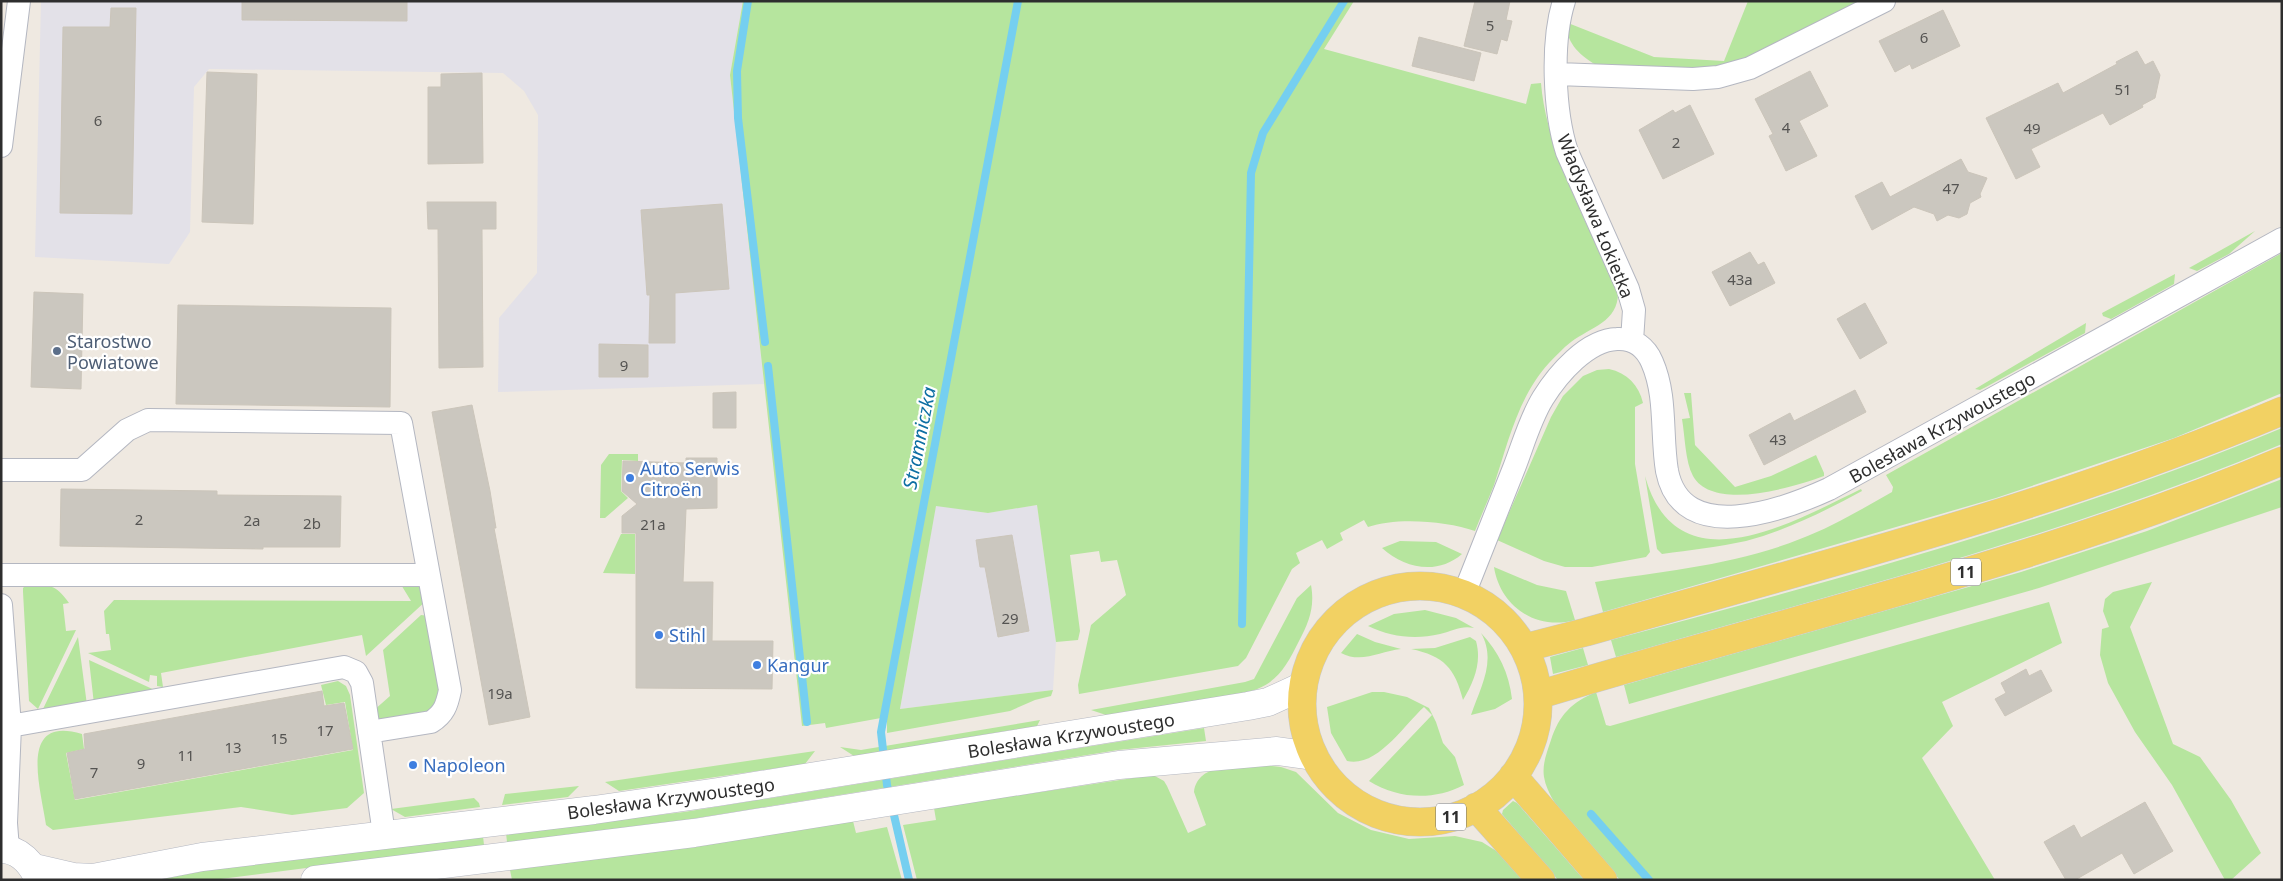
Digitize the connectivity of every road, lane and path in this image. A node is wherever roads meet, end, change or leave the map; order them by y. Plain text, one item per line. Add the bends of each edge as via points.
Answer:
1 (20, 1) edge
2 (1564, 1) edge
3 (1884, 1) edge
4 (1557, 74) junction
5 (1, 146) edge
6 (2282, 239) edge
7 (1632, 341) junction
8 (2282, 411) edge
9 (2282, 461) edge
10 (1, 470) edge
11 (1, 575) edge
12 (428, 575) junction
13 (1464, 594) junction
14 (1, 605) edge
15 (1524, 648) junction
16 (1303, 686) junction
17 (1538, 695) junction
18 (6, 725) edge
19 (369, 732) junction
20 (1313, 756) junction
21 (1513, 776) junction
22 (1476, 807) junction
23 (384, 834) junction
24 (5, 849) edge
25 (36, 874) edge
26 (315, 880) edge
27 (1541, 880) edge
28 (1602, 880) edge

1 - 5 street
2 - 4 street, Władysława Łokietka via 1557,38
3 - 4 street via 1750,68 1718,77
4 - 7 street, Władysława Łokietka via 1557,105 1564,143 1628,289 1634,310
6 - 7 street, Bolesława Krzywoustego via 1815,496 1776,509 1724,518 1705,515 1692,508 1673,486 1668,472 1661,401 1653,363 1643,348
7 - 13 street via 1613,339 1596,346 1569,366 1549,388 1536,410
8 - 15 main road via 2171,456 2001,513
9 - 17 main road, 11 via 2142,516 2016,557
10 - 12 street via 82,470 127,430 148,420 401,423
11 - 12 street
12 - 19 street via 450,690 447,705 431,722
13 - 15 main road, 11 via 1499,616
13 - 16 main road, 11 via 1446,588 1408,586 1373,595 1358,603 1330,627 1319,643 1310,660
14 - 18 street
15 - 17 main road, 11
16 - 20 main road, 11 via 1303,722
16 - 23 main road, Bolesława Krzywoustego via 1268,702 1248,706 885,765 594,810
17 - 21 main road, 11 via 1533,738
18 - 19 street via 344,667 356,672 362,683
18 - 24 street
19 - 23 street
20 - 22 main road, 11 via 1350,799 1390,818 1434,821
20 - 26 main road, Bolesława Krzywoustego via 1277,751 1138,763 694,833
21 - 22 main road, 11 via 1490,799
21 - 28 main road
22 - 27 main road, 11
23 - 25 main road, Bolesława Krzywoustego via 202,857 93,878
24 - 25 main road via 18,853

